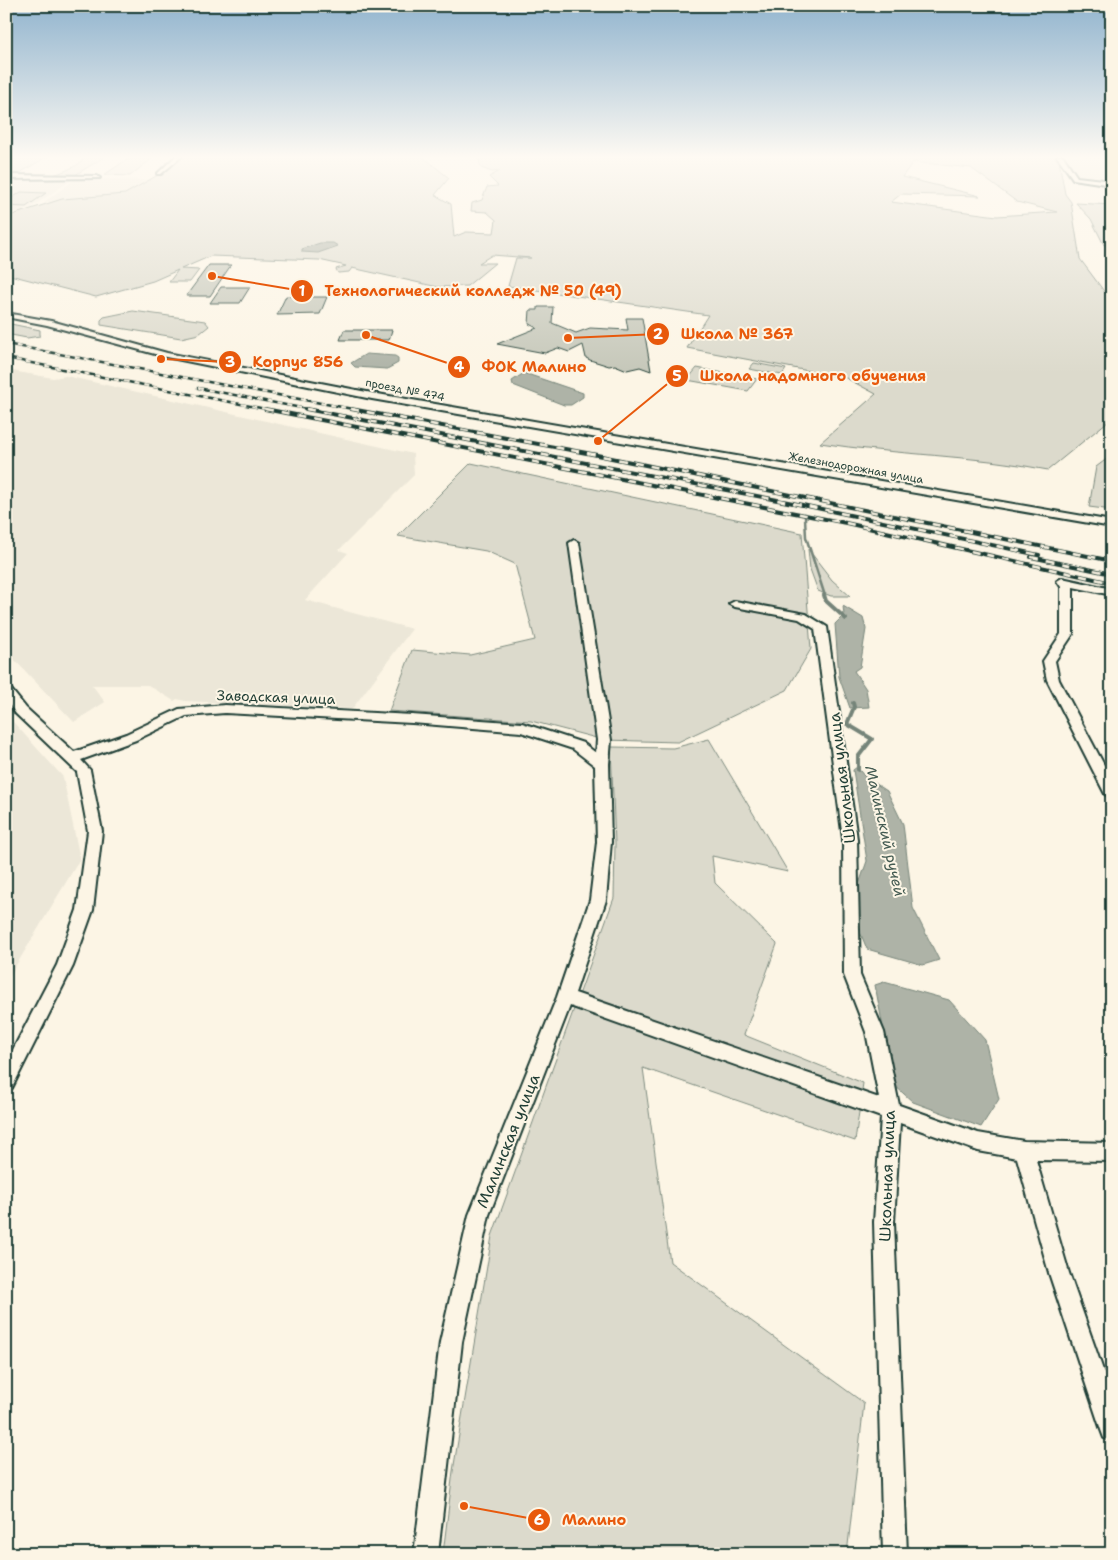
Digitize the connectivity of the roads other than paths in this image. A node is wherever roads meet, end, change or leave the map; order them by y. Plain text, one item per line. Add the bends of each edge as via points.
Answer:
1 (6, 315) edge
2 (596, 436) joint
3 (1112, 524) edge
4 (574, 542) dead end
5 (1112, 592) edge
6 (735, 604) dead end
7 (6, 691) edge
8 (72, 758) junction
9 (602, 764) junction
10 (1112, 794) edge
11 (565, 997) junction
12 (6, 1082) edge
13 (891, 1112) junction
14 (1024, 1150) junction
15 (1112, 1152) edge
16 (1112, 1430) edge
17 (426, 1554) edge
18 (895, 1554) edge

1 - 2 street, проезд № 474 via 166,355 380,398
2 - 3 street, Железнодорожная улица
4 - 9 street, Малинская улица via 604,740
5 - 10 street via 1062,581 1067,586 1067,634 1049,661 1053,680
6 - 13 street, Школьная улица via 802,616 821,627 850,839 852,974 875,1032
7 - 8 street via 21,711
8 - 9 street, Заводская улица via 184,712 225,709 522,728 578,746
8 - 12 street via 83,770 95,831 86,910 65,966
9 - 11 street, Малинская улица via 604,842 598,900
11 - 13 street
11 - 17 street, Малинская улица via 479,1215 451,1342
13 - 14 street via 978,1142
13 - 18 street, Школьная улица via 884,1222
14 - 15 street
14 - 16 street via 1059,1273

